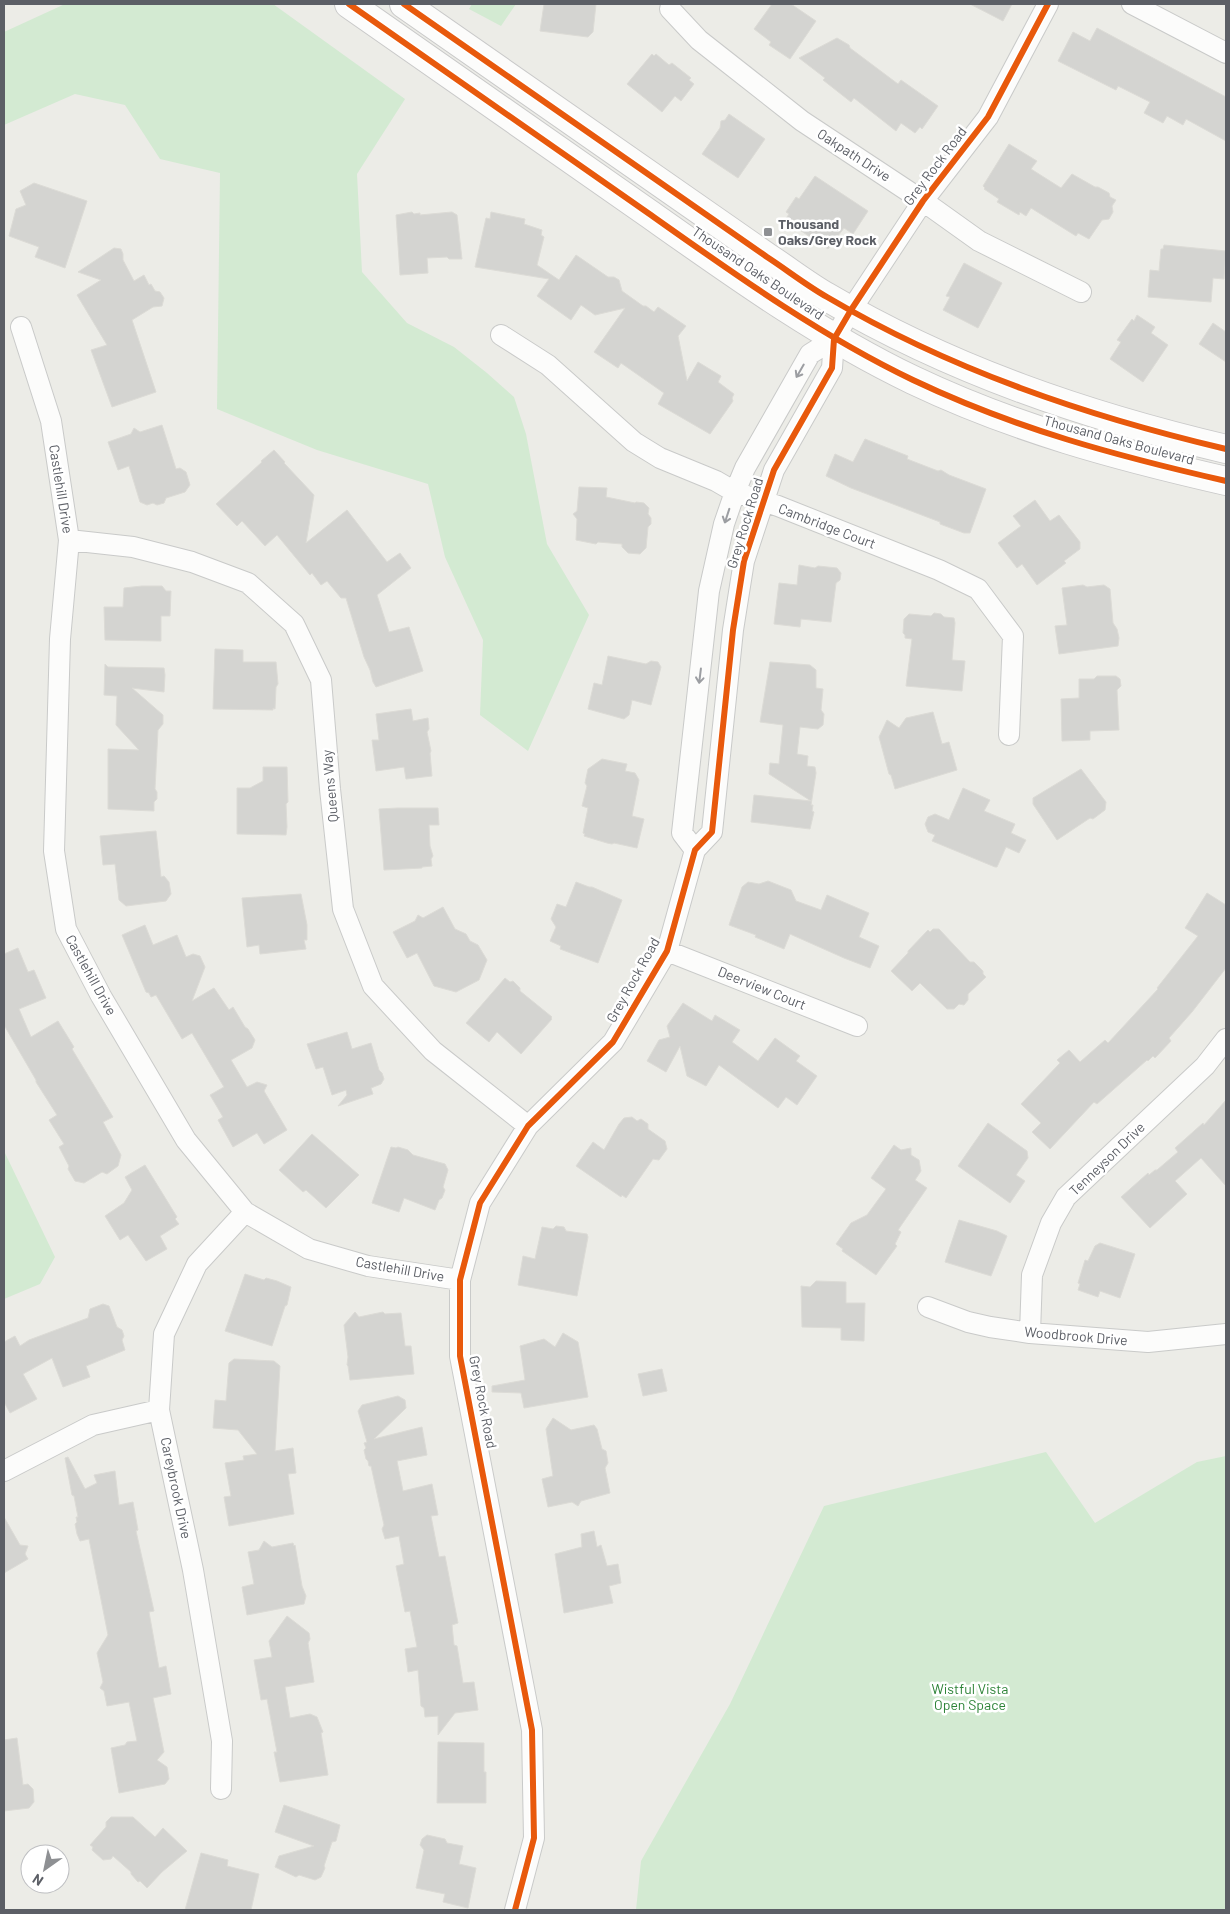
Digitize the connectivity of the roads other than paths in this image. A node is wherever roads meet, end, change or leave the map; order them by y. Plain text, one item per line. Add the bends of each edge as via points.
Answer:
1 (349, 4) edge
2 (404, 4) edge
3 (1048, 4) edge
4 (1132, 4) edge
5 (670, 9) dead end
6 (1226, 54) edge
7 (923, 201) junction
8 (1081, 292) dead end
9 (851, 310) junction
10 (21, 327) dead end
11 (501, 335) dead end
12 (834, 339) junction
13 (1226, 449) edge
14 (1226, 481) edge
15 (735, 492) junction
16 (762, 501) junction
17 (69, 540) junction
18 (1009, 735) dead end
19 (695, 850) junction
20 (667, 951) junction
21 (857, 1026) dead end
22 (1226, 1039) edge
23 (528, 1126) junction
24 (245, 1212) junction
25 (460, 1280) junction
26 (928, 1307) dead end
27 (1030, 1333) junction
28 (1226, 1334) edge
29 (159, 1410) junction
30 (4, 1471) edge
31 (221, 1789) dead end
32 (515, 1910) edge

1 - 12 main road, Thousand Oaks Boulevard via 734,274
2 - 9 main road, Thousand Oaks Boulevard via 767,257
3 - 7 street, Grey Rock Road via 988,117
4 - 6 street
5 - 7 street, Oakpath Drive via 699,40 786,109
7 - 8 street, Oakpath Drive via 979,241
7 - 9 street, Grey Rock Road
9 - 12 street, Grey Rock Road
9 - 13 main road, Thousand Oaks Boulevard via 937,354 1047,399 1152,432
10 - 17 street, Castlehill Drive via 51,421
11 - 15 street, Cambridge Court via 548,365 634,442 660,458
12 - 14 main road, Thousand Oaks Boulevard via 913,380 1026,427 1081,445
12 -> 15 street, Grey Rock Road via 810,354 745,468
12 - 16 street, Grey Rock Road via 832,368 774,470
15 - 16 street, Cambridge Court
15 -> 19 street, Grey Rock Road via 724,524 709,591 692,741 682,833
16 - 18 street, Cambridge Court via 939,570 978,589 1013,636
16 - 19 street, Grey Rock Road via 743,569 712,832
17 - 23 street, Queens Way via 133,547 192,562 248,583 294,624 321,680 343,909 374,986 433,1051
17 - 24 street, Castlehill Drive via 60,639 54,851 66,929 101,996 186,1140
19 - 20 street, Grey Rock Road
20 - 21 street, Deerview Court
20 - 23 street, Grey Rock Road via 613,1042
22 - 27 street, Tenneyson Drive via 1205,1066 1066,1198 1051,1223 1032,1275
23 - 25 street, Grey Rock Road via 480,1203
24 - 25 street, Castlehill Drive via 309,1249 368,1266
24 - 29 street, Careybrook Drive via 198,1264 164,1334
25 - 32 street, Grey Rock Road via 460,1356 532,1730 534,1838
26 - 27 street, Woodbrook Drive via 968,1322
27 - 28 street, Woodbrook Drive via 1148,1342
29 - 30 street via 93,1425
29 - 31 street, Careybrook Drive via 194,1570 221,1731

